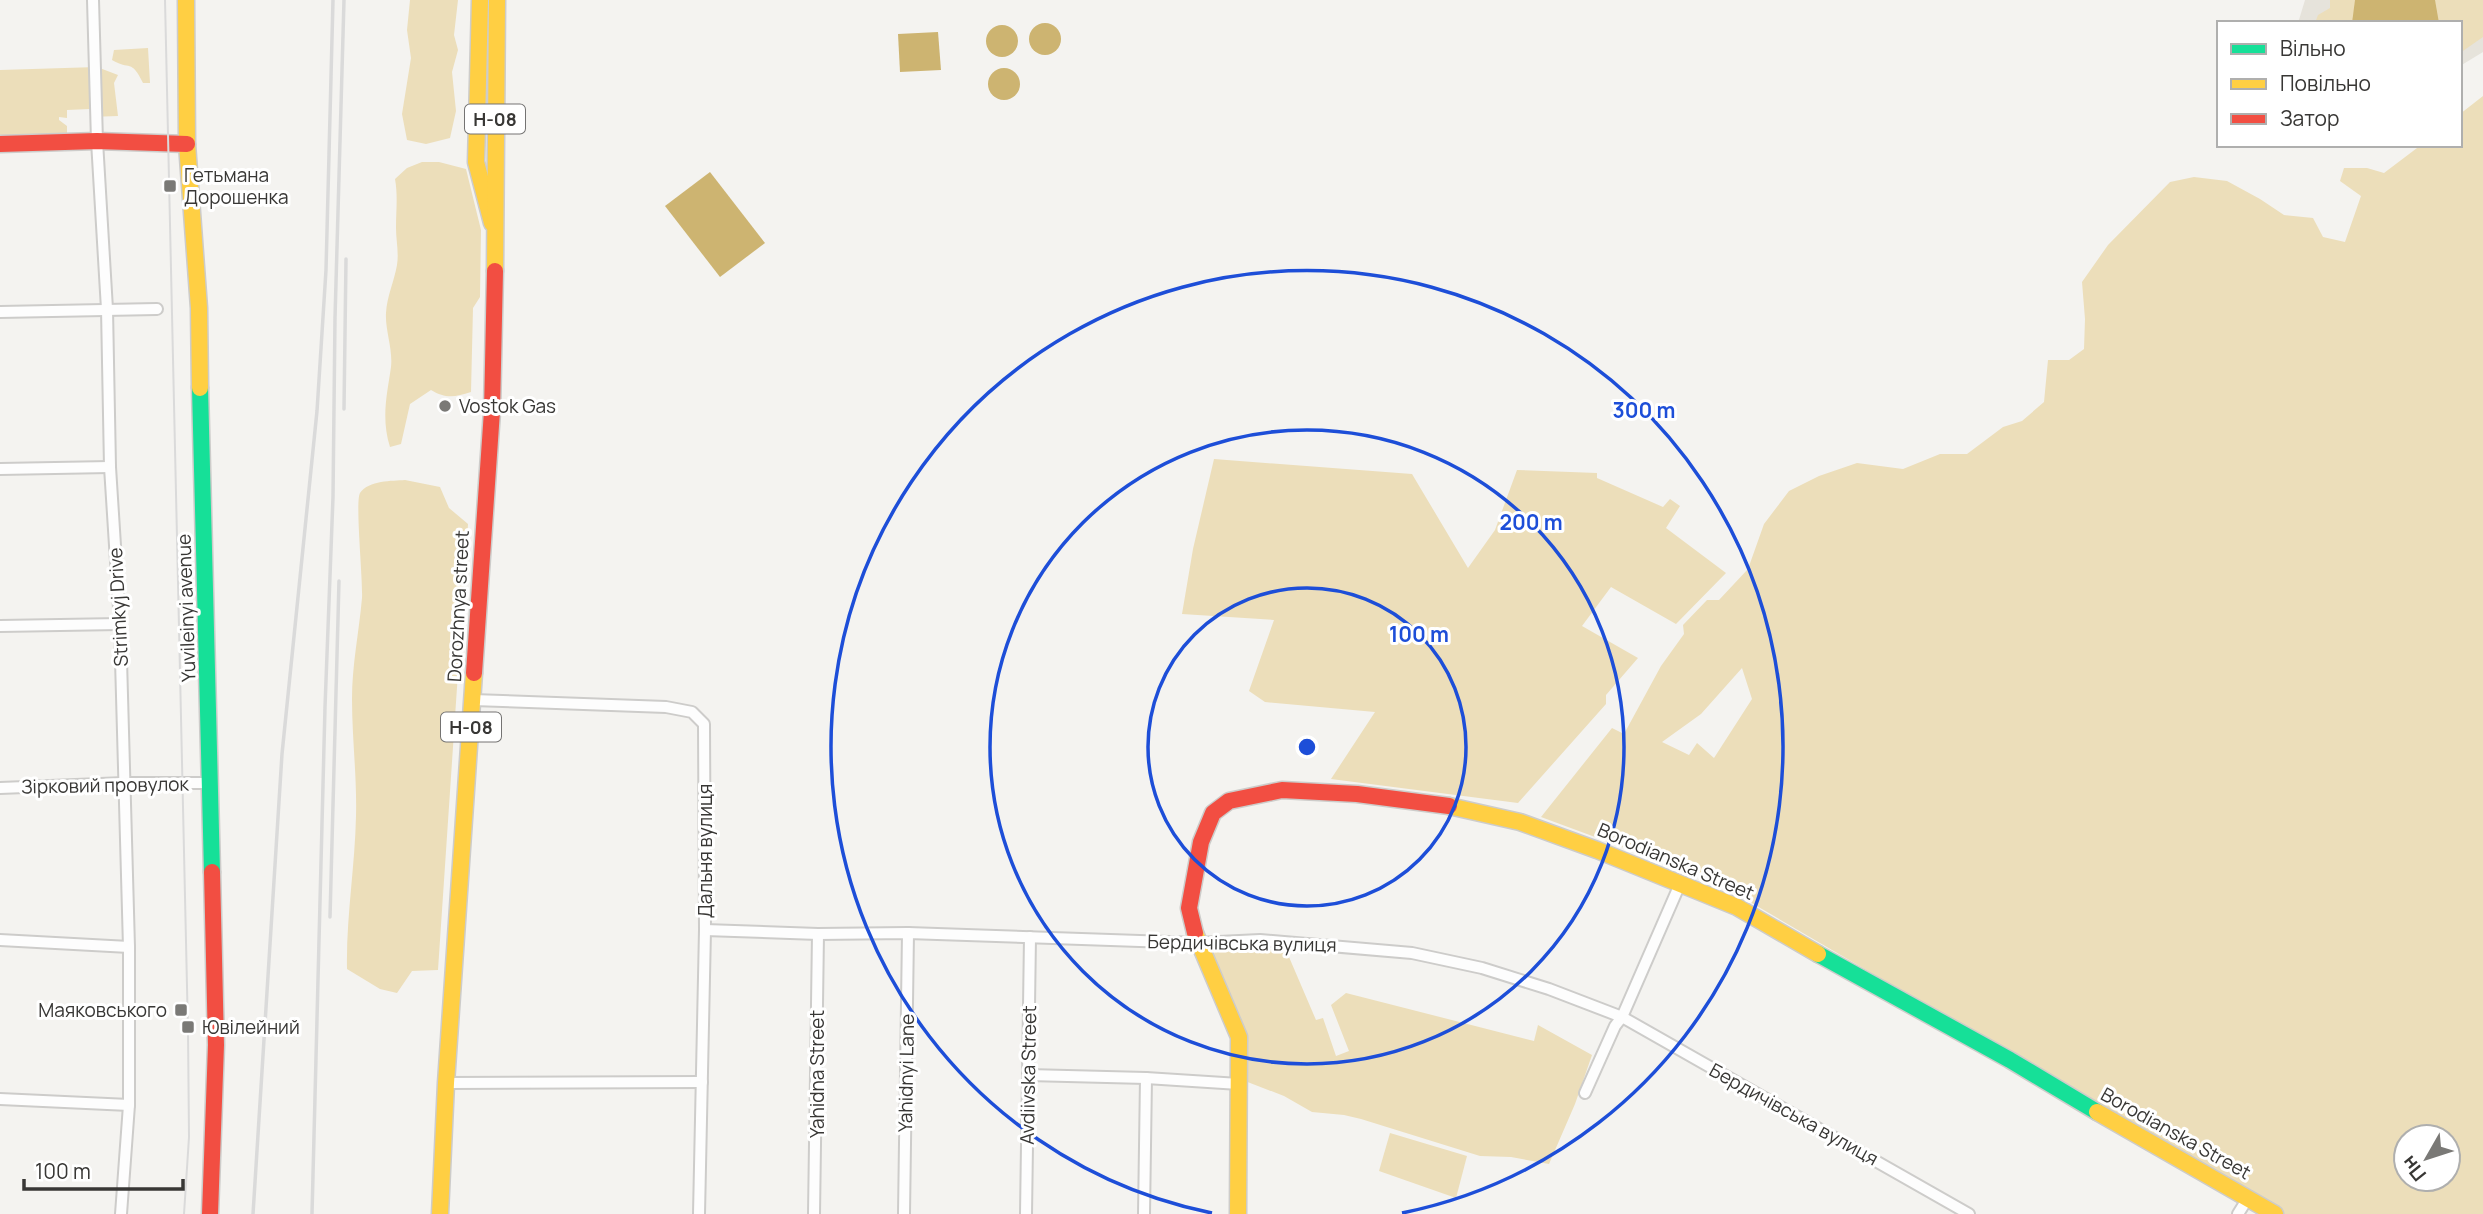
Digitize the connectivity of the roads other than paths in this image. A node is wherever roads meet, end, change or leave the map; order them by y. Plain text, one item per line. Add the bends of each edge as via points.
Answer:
1 (93, 0) edge
2 (186, 0) edge
3 (480, 0) edge
4 (497, 0) edge
5 (97, 141) junction
6 (0, 144) edge
7 (187, 144) junction
8 (496, 239) junction
9 (107, 309) junction
10 (157, 309) dead end
11 (0, 312) edge
12 (110, 467) junction
13 (0, 469) edge
14 (120, 625) junction
15 (0, 626) edge
16 (473, 700) junction
17 (125, 783) junction
18 (210, 783) junction
19 (0, 788) edge
20 (1679, 884) junction
21 (705, 930) junction
22 (908, 933) junction
23 (818, 934) junction
24 (1030, 937) junction
25 (0, 940) edge
26 (1198, 943) junction
27 (129, 947) junction
28 (1622, 1017) junction
29 (1028, 1075) junction
30 (1146, 1078) junction
31 (702, 1082) junction
32 (446, 1083) junction
33 (1240, 1084) junction
34 (1584, 1093) dead end
35 (0, 1099) edge
36 (129, 1105) junction
37 (2248, 1198) junction
38 (121, 1214) edge
39 (210, 1214) edge
40 (440, 1214) edge
41 (699, 1214) edge
42 (814, 1214) edge
43 (904, 1214) edge
44 (1026, 1214) edge
45 (1144, 1214) edge
46 (1238, 1214) edge
47 (1969, 1214) edge
48 (2238, 1214) edge
49 (2274, 1214) edge

1 - 5 street, Strimkyj Drive
2 - 7 main road, Yuvileinyi avenue
3 - 8 main road via 476,162
4 - 8 main road, Dorozhnya street / Н-08
5 - 6 main road
5 - 7 main road
5 - 9 street, Strimkyj Drive
7 - 18 main road, Yuvileinyi avenue via 199,308
8 - 16 main road, Dorozhnya street / Н-08 via 492,411
9 - 10 street
9 - 11 street
9 - 12 street, Strimkyj Drive
12 - 13 street
12 - 14 street, Strimkyj Drive
14 - 15 street
14 - 17 street, Strimkyj Drive
16 - 21 street, Дальня вулиця via 666,707 699,717 704,724
16 - 32 main road, Dorozhnya street / Н-08
17 - 18 street, Зірковий провулок
17 - 19 street, Зірковий провулок
17 - 27 street, Strimkyj Drive
18 - 39 main road, Yuvileinyi avenue via 216,1045
20 - 26 main road, Borodianska Street via 1520,822 1357,793 1282,790 1229,801 1206,825 1189,908
20 - 28 street
20 - 37 main road, Borodianska Street via 1737,907
21 - 23 street, Бердичівська вулиця
21 - 31 street, Дальня вулиця
22 - 23 street, Бердичівська вулиця
22 - 24 street, Бердичівська вулиця
22 - 43 street, Yahidnyi Lane
23 - 42 street, Yahidna Street
24 - 26 street, Бердичівська вулиця
24 - 29 street, Avdiivska Street
25 - 27 street
26 - 28 street, Бердичівська вулиця via 1260,940 1412,953 1482,968
26 - 33 main road, Borodianska Street via 1239,1037
27 - 36 street, Strimkyj Drive
28 - 34 street
28 - 47 street, Бердичівська вулиця
29 - 30 street
29 - 44 street, Avdiivska Street
30 - 33 street
30 - 45 street
31 - 32 street
31 - 41 street, Дальня вулиця
32 - 40 main road, Dorozhnya street / Н-08
33 - 46 main road, Borodianska Street
35 - 36 street
36 - 38 street, Strimkyj Drive
37 - 48 street
37 - 49 main road, Borodianska Street

